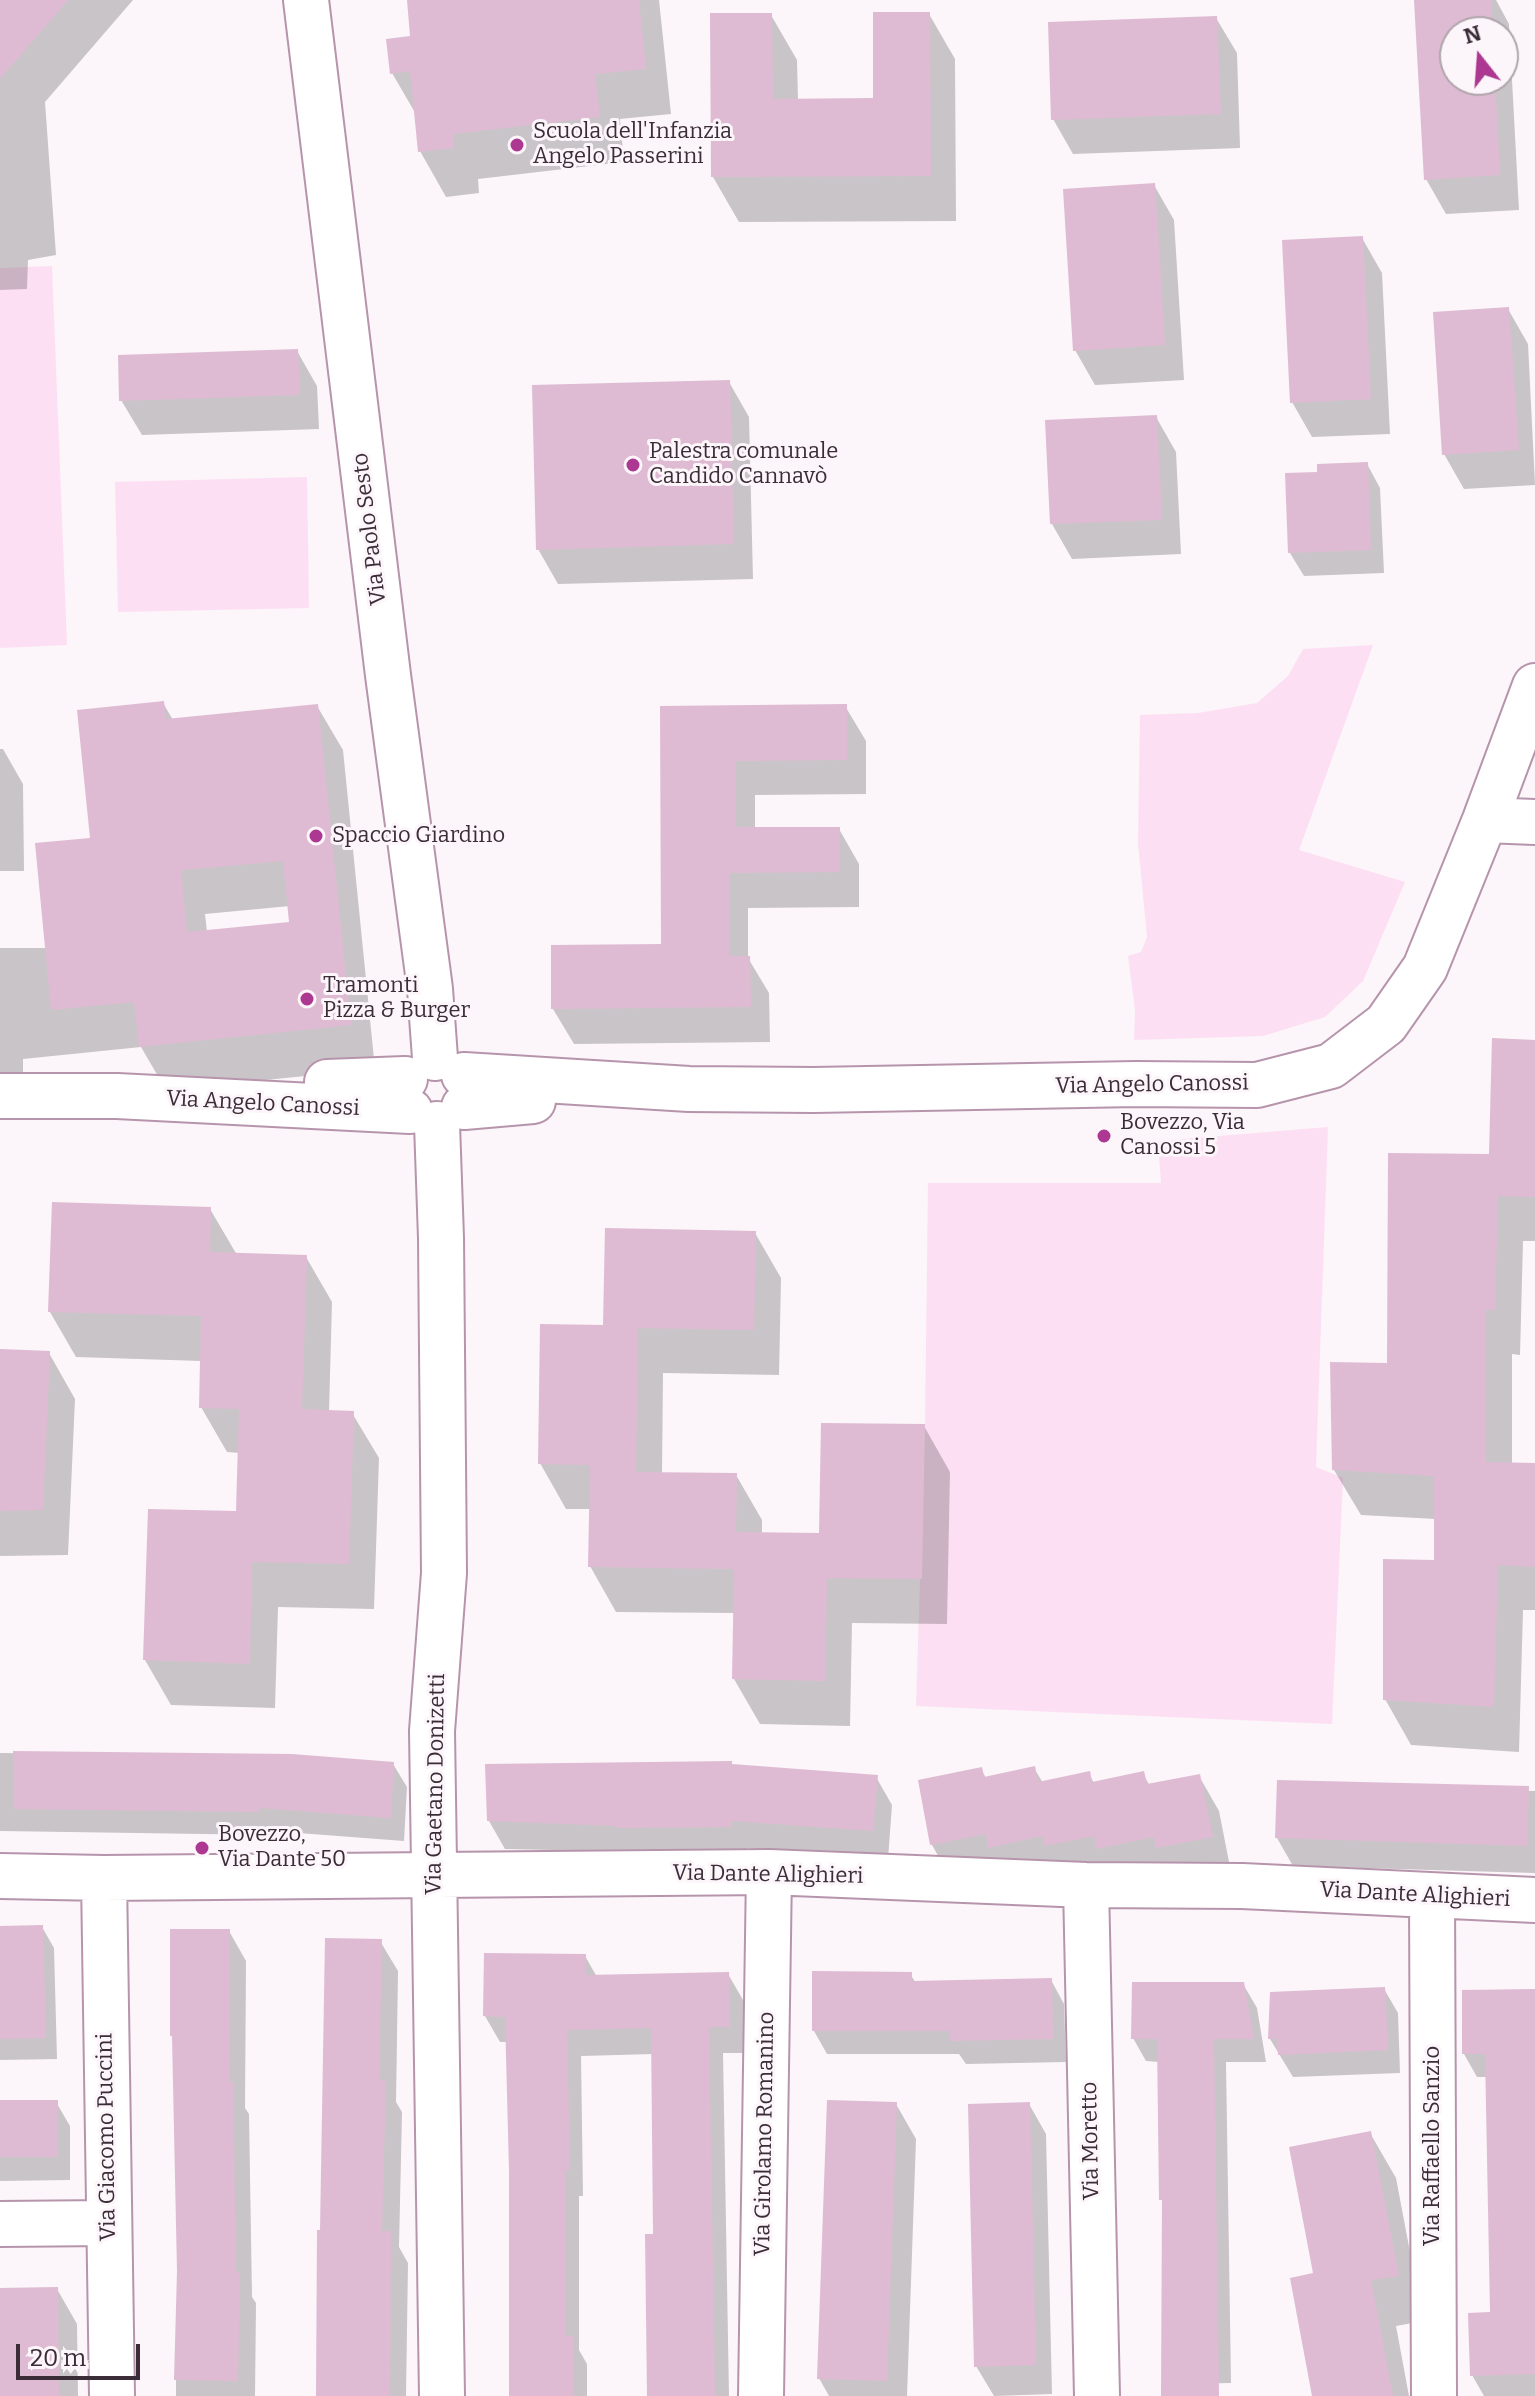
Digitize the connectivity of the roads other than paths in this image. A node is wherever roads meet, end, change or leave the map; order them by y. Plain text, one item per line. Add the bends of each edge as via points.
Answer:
1 (306, 0) edge
2 (1535, 686) edge
3 (1485, 820) junction
4 (1535, 822) edge
5 (436, 1092) junction
6 (0, 1096) edge
7 (769, 1872) junction
8 (0, 1876) edge
9 (435, 1876) junction
10 (104, 1878) junction
11 (1086, 1885) junction
12 (1432, 1896) junction
13 (1535, 1900) edge
14 (108, 2223) junction
15 (0, 2224) edge
16 (112, 2396) edge
17 (442, 2396) edge
18 (761, 2396) edge
19 (1097, 2396) edge
20 (1434, 2396) edge

1 - 5 street, Via Paolo Sesto via 430,989
2 - 3 street, Via Angelo Canossi
3 - 4 street
3 - 5 street, Via Angelo Canossi via 1425,968 1386,1024 1331,1066 1257,1085
5 - 6 street, Via Angelo Canossi
5 - 9 street, Via Gaetano Donizetti via 444,1573 432,1731
7 - 9 street, Via Dante Alighieri
7 - 11 street, Via Dante Alighieri
7 - 18 street, Via Girolamo Romanino
8 - 10 street, Via Dante Alighieri
9 - 10 street, Via Dante Alighieri
9 - 17 street, Via Gaetano Donizetti
10 - 14 street, Via Giacomo Puccini
11 - 12 street, Via Dante Alighieri
11 - 19 street, Via Moretto
12 - 13 street, Via Dante Alighieri
12 - 20 street, Via Raffaello Sanzio
14 - 15 street
14 - 16 street, Via Giacomo Puccini

